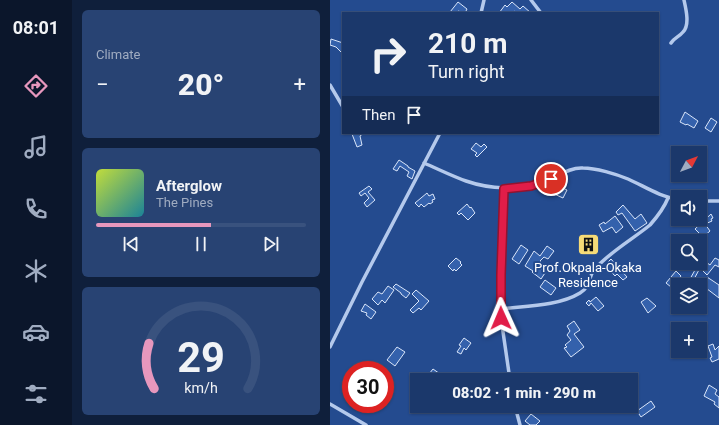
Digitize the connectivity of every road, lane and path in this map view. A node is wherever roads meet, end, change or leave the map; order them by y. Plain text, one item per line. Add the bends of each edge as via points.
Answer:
1 (484, 0) edge
2 (531, 0) edge
3 (684, 0) edge
4 (481, 12) edge
5 (540, 12) edge
6 (671, 43) dead end
7 (330, 85) edge
8 (342, 105) edge
9 (439, 134) edge
10 (424, 163) junction
11 (504, 189) junction
12 (668, 198) junction
13 (671, 198) edge
14 (707, 201) edge
15 (719, 201) edge
16 (501, 309) junction
17 (330, 348) edge
18 (509, 373) edge
19 (330, 404) edge
20 (517, 413) edge
21 (366, 425) edge
22 (520, 425) edge

1 - 4 street
2 - 5 street
3 - 6 street via 686,25 684,31
7 - 8 street
9 - 10 street
10 - 11 street via 466,182
10 - 17 street
11 - 12 street via 543,183 582,168 625,178
11 - 16 street
12 - 13 street
12 - 16 street via 650,225 594,270 589,284 582,292 562,300
14 - 15 street
16 - 18 street
19 - 21 street
20 - 22 street

